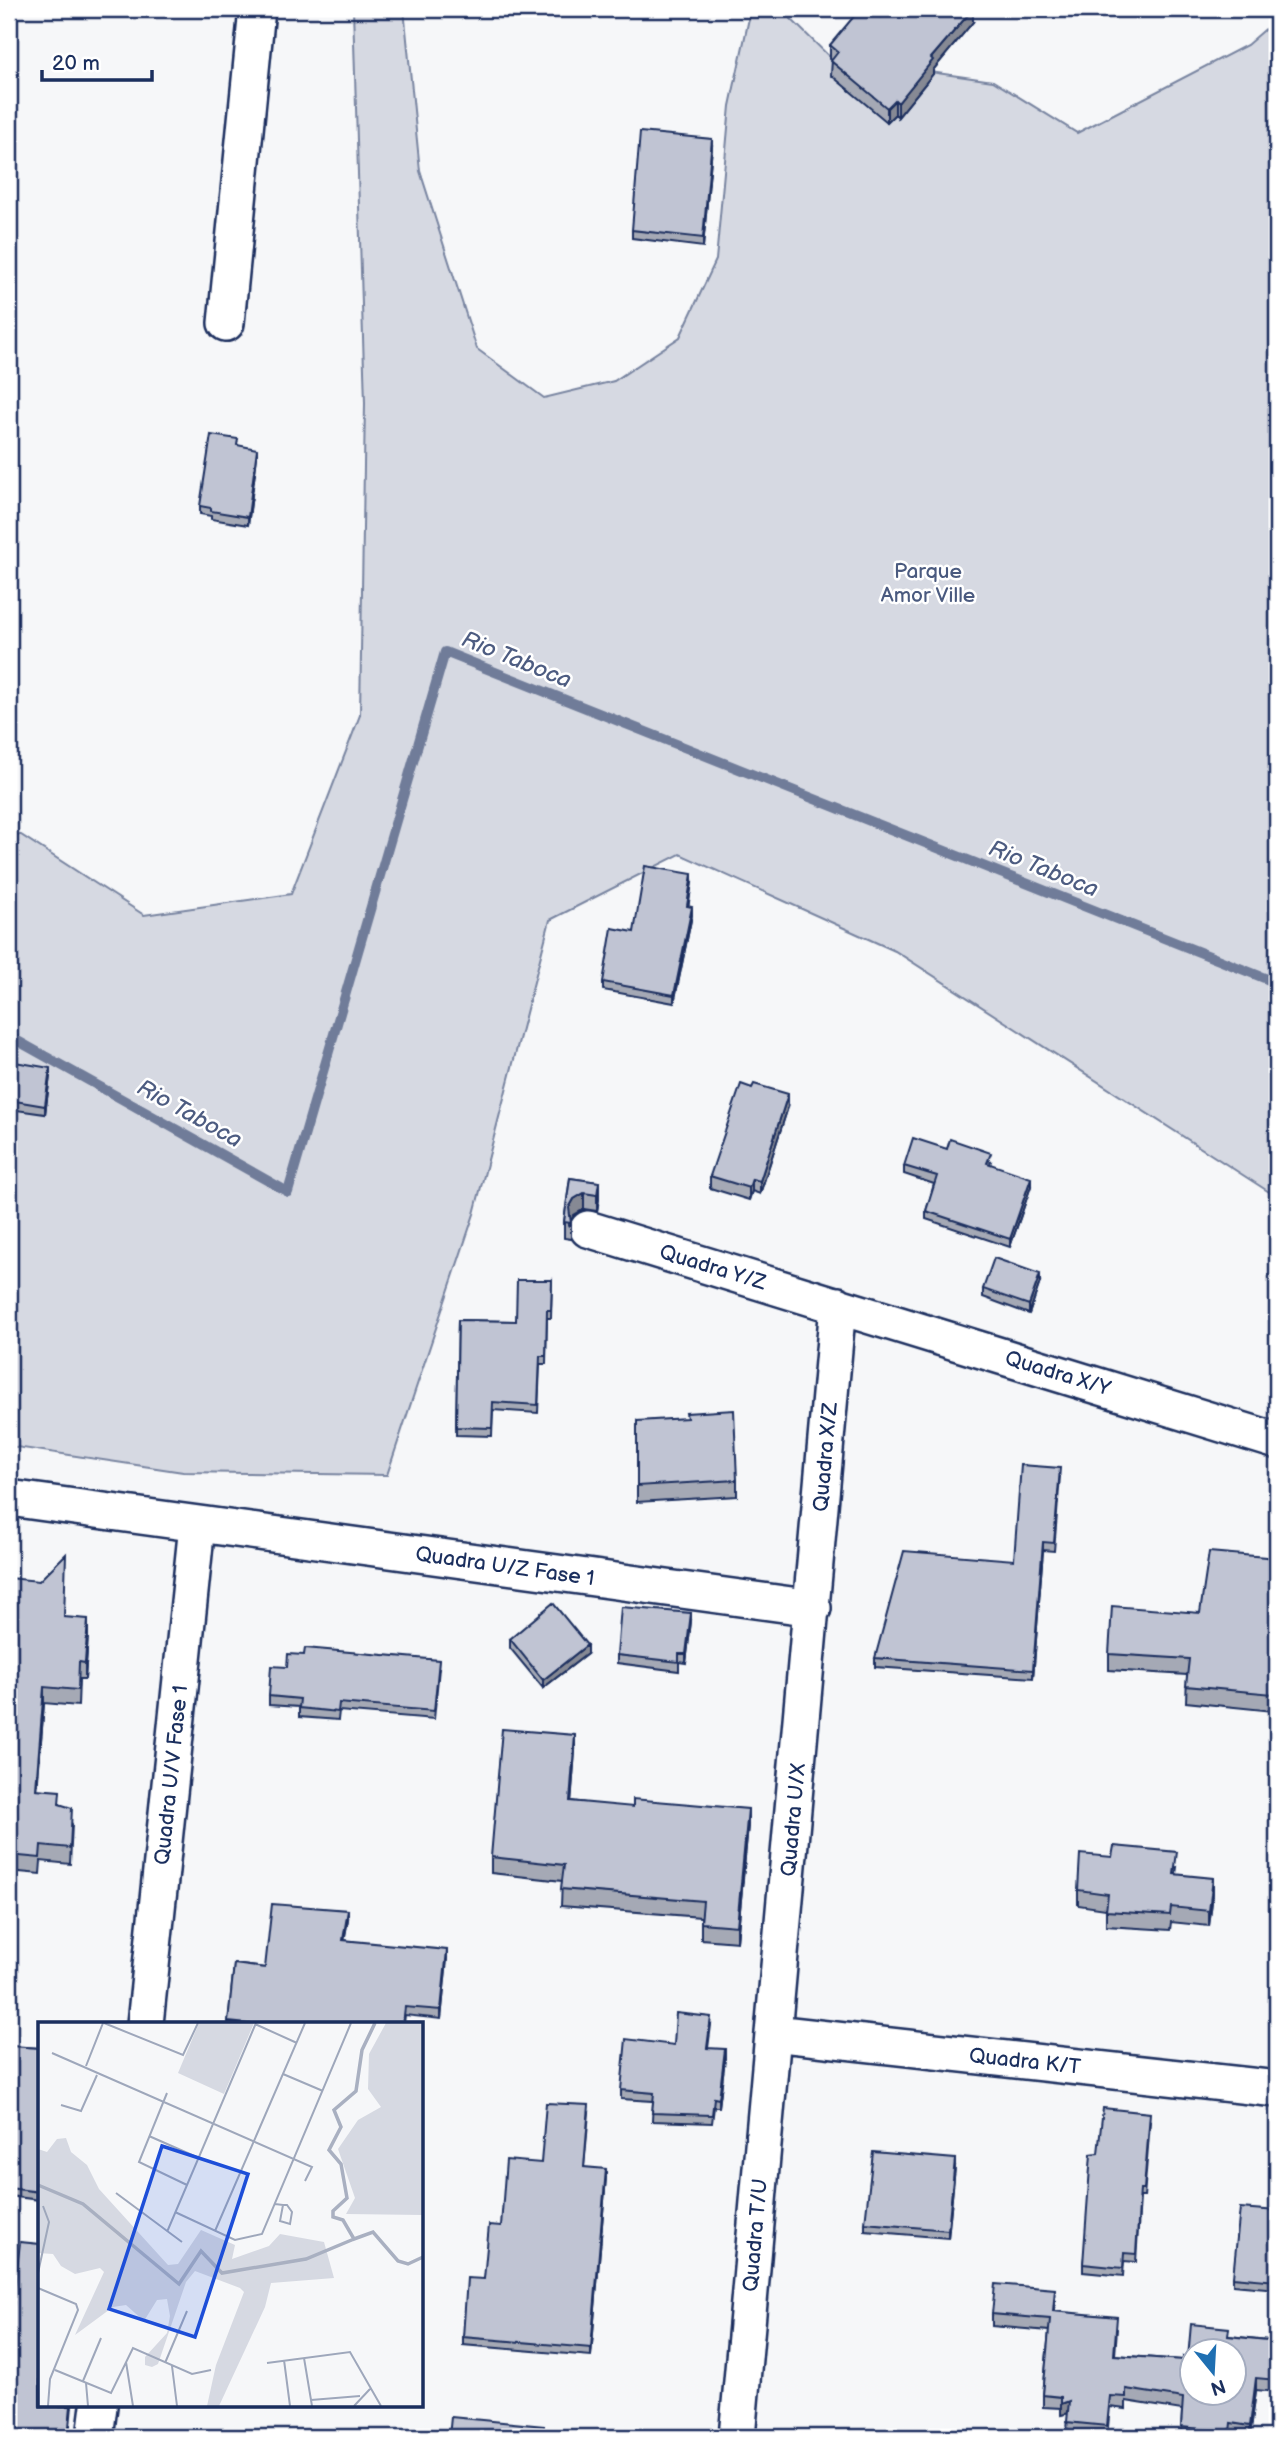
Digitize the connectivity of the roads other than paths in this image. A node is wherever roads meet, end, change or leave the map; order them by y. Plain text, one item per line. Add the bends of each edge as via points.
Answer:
1 (257, 9) edge
2 (226, 323) dead end
3 (588, 1229) dead end
4 (838, 1306) junction
5 (1277, 1441) edge
6 (9, 1498) edge
7 (197, 1525) junction
8 (813, 1608) junction
9 (145, 2022) edge
10 (773, 2033) junction
11 (1277, 2089) edge
12 (99, 2408) edge
13 (95, 2437) edge
14 (737, 2437) edge

1 - 2 street
3 - 4 street, Quadra Y/Z
4 - 5 street, Quadra X/Y
4 - 8 street, Quadra X/Z
6 - 7 street, Quadra U/Z Fase 1
7 - 8 street, Quadra U/Z Fase 1
7 - 9 street, Quadra U/V Fase 1
8 - 10 street, Quadra U/X
10 - 11 street, Quadra K/T
10 - 14 street, Quadra T/U
12 - 13 street

